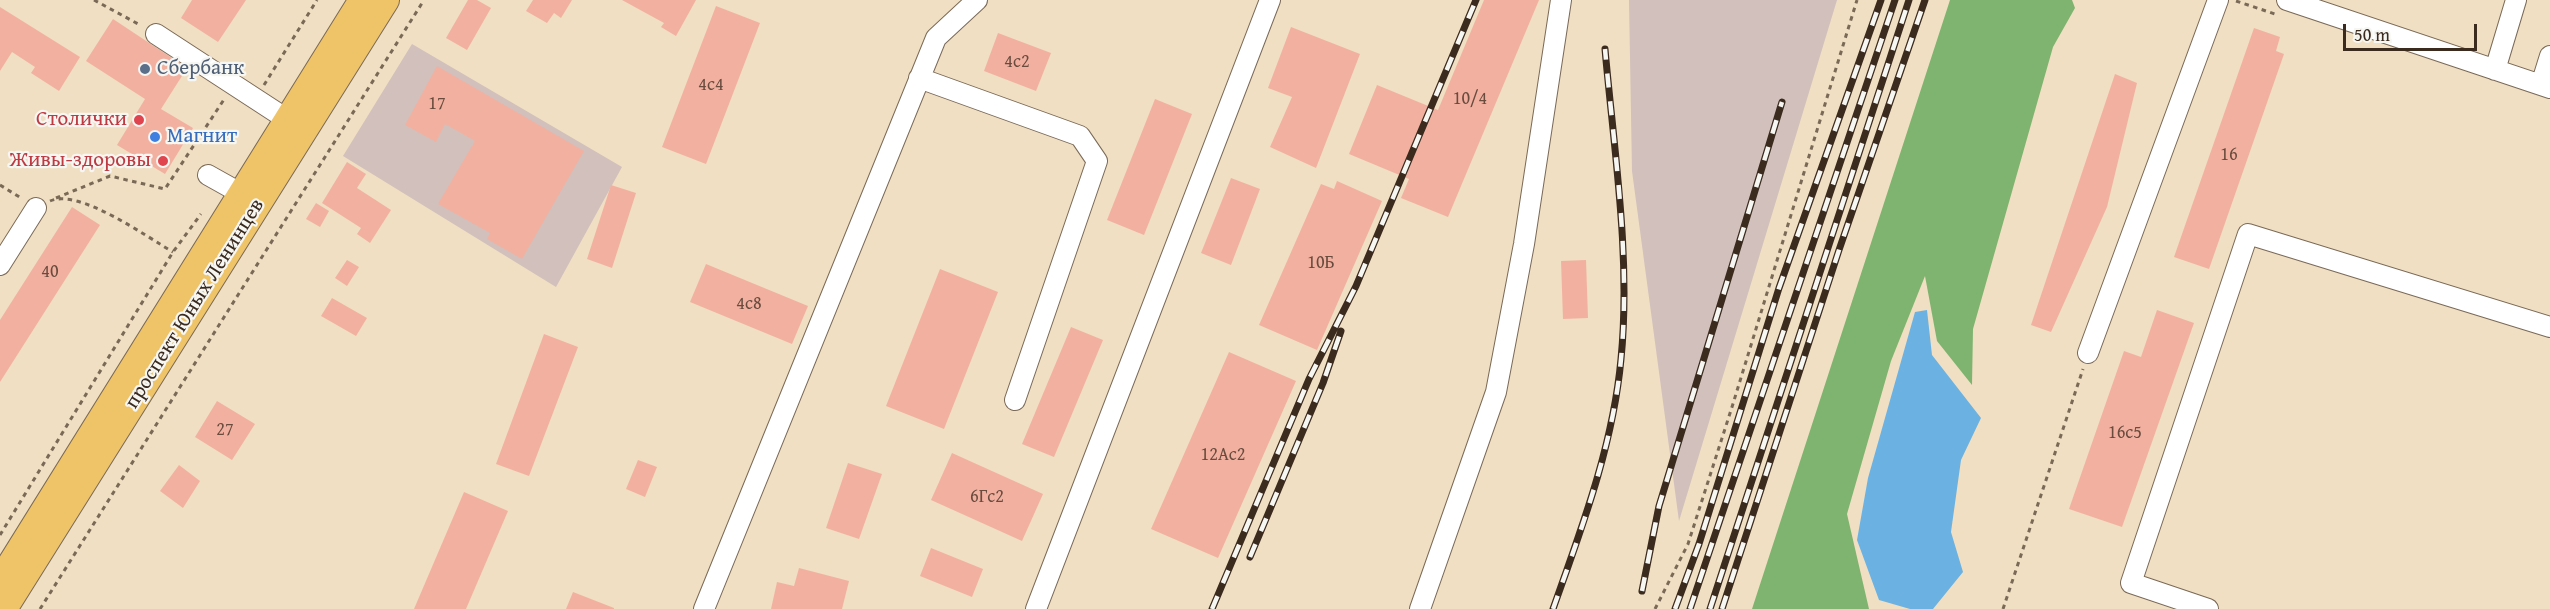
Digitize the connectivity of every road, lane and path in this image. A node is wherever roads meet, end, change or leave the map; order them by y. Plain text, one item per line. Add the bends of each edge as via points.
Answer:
1 (94, 0) edge
2 (317, 0) edge
3 (362, 0) edge
4 (386, 0) edge
5 (424, 0) edge
6 (977, 0) edge
7 (1270, 0) edge
8 (1561, 0) edge
9 (1857, 0) edge
10 (2218, 0) edge
11 (2287, 0) edge
12 (2516, 0) edge
13 (156, 34) joint
14 (2550, 56) edge
15 (2495, 70) junction
16 (919, 78) junction
17 (234, 85) junction
18 (2546, 86) edge
19 (255, 99) junction
20 (288, 120) junction
21 (208, 175) dead end
22 (0, 185) edge
23 (242, 194) junction
24 (56, 198) junction
25 (36, 208) junction
26 (0, 265) edge
27 (2550, 327) edge
28 (2088, 353) joint
29 (1015, 400) dead end
30 (0, 535) edge
31 (0, 581) edge
32 (4, 609) edge
33 (40, 609) edge
34 (704, 609) edge
35 (1036, 609) edge
36 (1420, 609) edge
37 (1655, 609) edge
38 (2003, 609) edge
39 (2208, 609) edge

1 - 13 path
2 - 19 path
3 - 20 main road, проспект Юных Ленинцев
4 - 32 main road, проспект Юных Ленинцев
5 - 33 path
6 - 16 street via 936,38
7 - 35 street
8 - 36 street via 1524,244 1496,392
9 - 37 path via 1688,544
10 - 28 street
11 - 15 street
12 - 15 street
13 - 17 street
14 - 18 street
15 - 18 street
16 - 29 street via 1080,136 1097,161
16 - 34 street
17 - 19 street
17 - 24 path via 165,189 110,176
19 - 20 street
20 - 23 main road, проспект Юных Ленинцев
21 - 23 street
22 - 25 path
23 - 31 main road, проспект Юных Ленинцев
24 - 25 path
24 - 30 path via 92,204 173,252
25 - 26 street
27 - 39 street via 2248,234 2131,583
28 - 38 path

